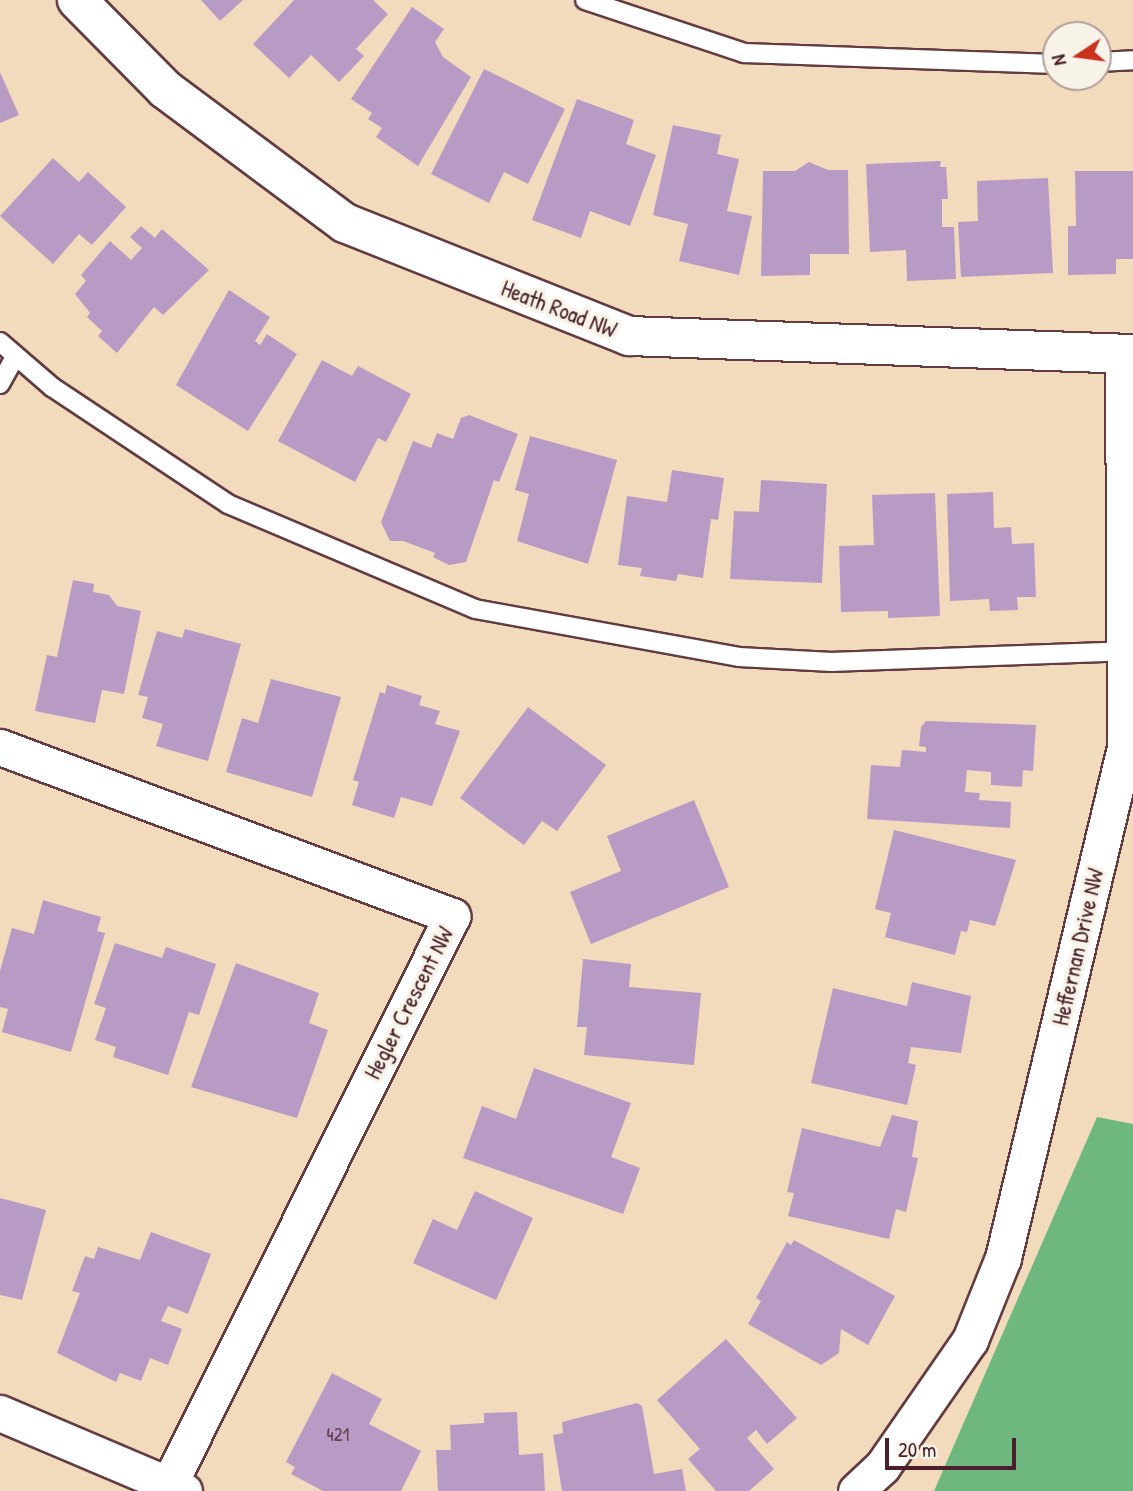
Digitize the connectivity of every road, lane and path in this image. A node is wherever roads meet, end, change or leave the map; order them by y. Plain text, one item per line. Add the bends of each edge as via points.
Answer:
1 (77, 0) edge
2 (586, 0) edge
3 (1133, 60) edge
4 (1112, 61) edge
5 (1042, 64) edge
6 (0, 342) edge
7 (1128, 354) edge
8 (15, 357) junction
9 (0, 384) edge
10 (1127, 651) edge
11 (0, 747) edge
12 (0, 1413) edge
13 (176, 1487) edge
14 (856, 1491) edge

1 - 7 street, Heath Road NW via 164,89 345,223 629,336
2 - 5 lane via 744,53
3 - 4 lane
6 - 8 lane
7 - 10 street, Heffernan Drive NW
8 - 9 lane
8 - 10 lane via 52,387 228,504 475,609 739,657 832,662
10 - 14 street, Heffernan Drive NW via 1125,747 1003,1258 970,1340 882,1467
11 - 13 street, Hegler Crescent NW via 452,916
12 - 13 street

